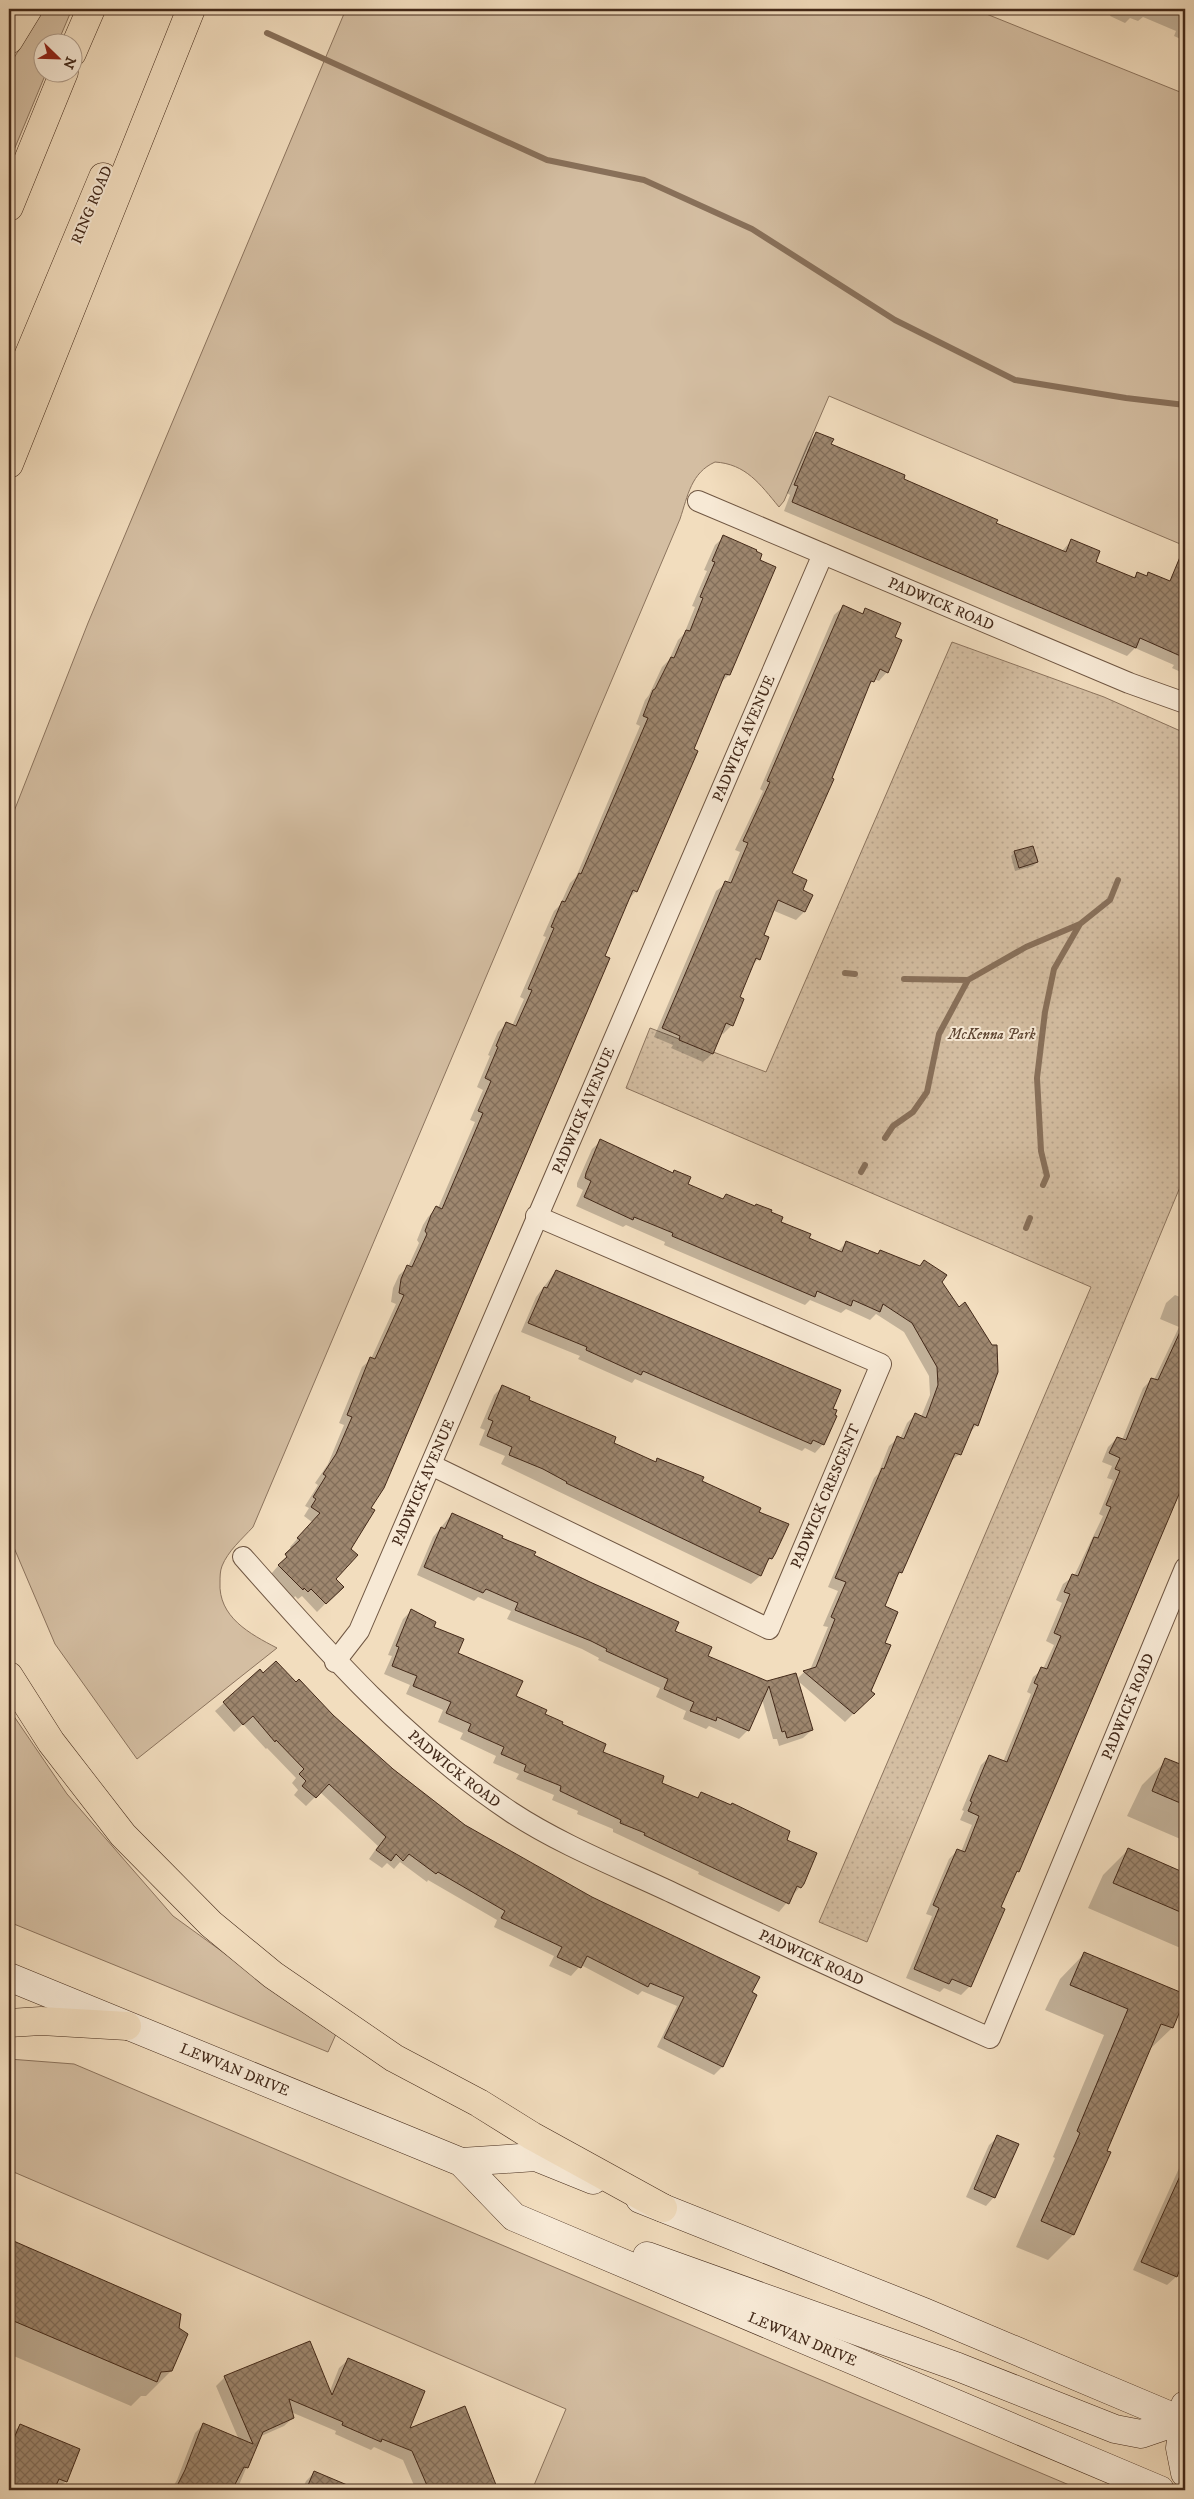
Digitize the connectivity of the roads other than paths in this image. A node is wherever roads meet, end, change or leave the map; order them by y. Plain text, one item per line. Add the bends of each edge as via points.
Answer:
1 (28, 9) edge
2 (91, 9) edge
3 (174, 9) edge
4 (191, 9) edge
5 (81, 32) edge
6 (9, 40) edge
7 (60, 82) edge
8 (9, 207) edge
9 (9, 402) edge
10 (9, 464) edge
11 (698, 501) dead end
12 (822, 554) junction
13 (1185, 703) edge
14 (536, 1216) junction
15 (432, 1465) junction
16 (243, 1557) dead end
17 (1185, 1568) edge
18 (335, 1662) junction
19 (9, 1676) edge
20 (9, 1977) edge
21 (9, 2022) edge
22 (127, 2026) junction
23 (461, 2162) junction
24 (663, 2208) junction
25 (514, 2217) junction
26 (1185, 2416) edge
27 (1185, 2473) edge
28 (1160, 2490) edge

1 - 6 highway
2 - 5 highway
3 - 9 highway, RING ROAD
4 - 10 highway
7 - 8 highway
11 - 12 street, PADWICK ROAD
12 - 13 street, PADWICK ROAD via 1129,683
12 - 14 street, PADWICK AVENUE
14 - 15 street, PADWICK AVENUE
14 - 15 street, PADWICK CRESCENT via 882,1364 769,1629
15 - 18 street, PADWICK AVENUE via 359,1631
16 - 18 street, PADWICK ROAD
17 - 18 street, PADWICK ROAD via 990,2038 820,1962 566,1842 513,1813 409,1734
19 - 24 highway via 51,1742 123,1835 210,1924 273,1975 394,2058
20 - 22 main road, LEWVAN DRIVE
21 - 22 highway
22 - 23 main road, LEWVAN DRIVE
23 - 24 main road, LEWVAN DRIVE via 536,2157
23 - 25 main road, LEWVAN DRIVE
24 - 26 main road, LEWVAN DRIVE
25 - 26 main road via 668,2262 1115,2429 1142,2434
25 - 28 main road, LEWVAN DRIVE
26 - 27 main road via 1180,2448

